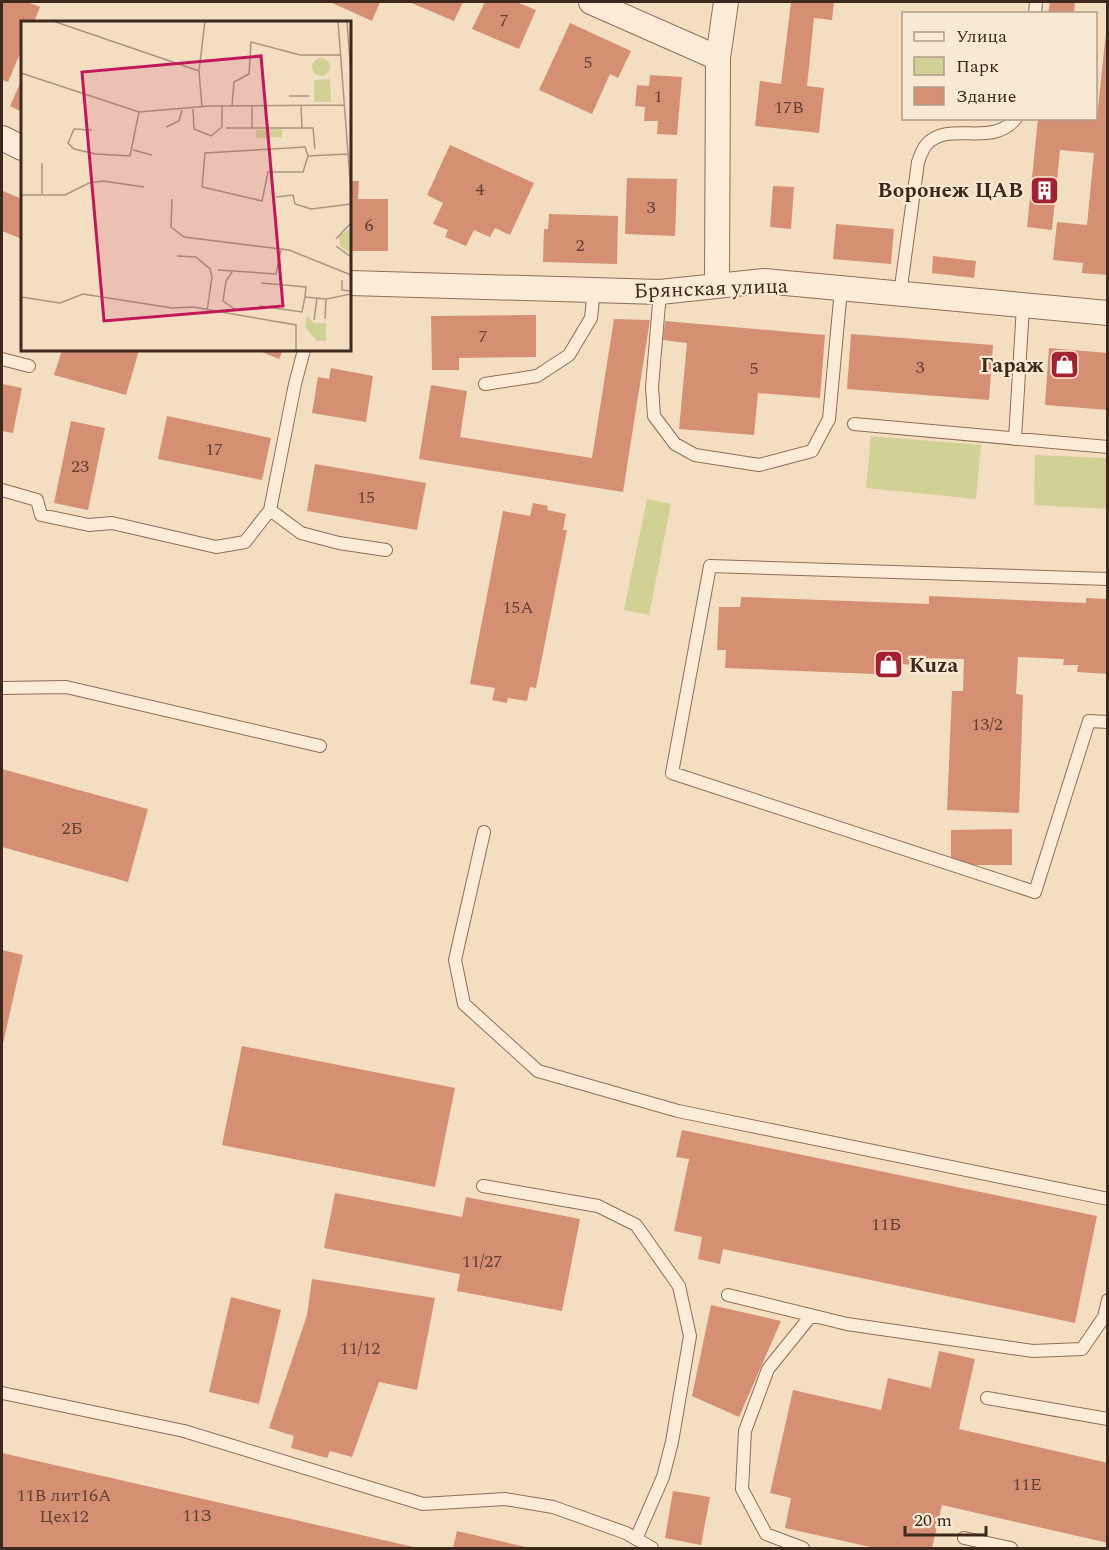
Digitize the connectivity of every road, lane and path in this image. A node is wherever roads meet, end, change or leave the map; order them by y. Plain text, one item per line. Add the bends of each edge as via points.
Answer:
1 (591, 2) edge
2 (726, 2) edge
3 (718, 58) junction
4 (1013, 120) edge
5 (2, 138) edge
6 (21, 148) edge
7 (351, 283) edge
8 (717, 285) junction
9 (594, 289) junction
10 (841, 289) junction
11 (660, 292) junction
12 (900, 294) junction
13 (1023, 306) junction
14 (1107, 313) edge
15 (304, 351) edge
16 (2, 359) edge
17 (29, 366) dead end
18 (485, 384) dead end
19 (855, 424) dead end
20 (1015, 439) junction
21 (1107, 447) edge
22 (2, 490) edge
23 (270, 510) junction
24 (386, 550) dead end
25 (1107, 579) edge
26 (2, 688) edge
27 (1107, 722) edge
28 (320, 746) dead end
29 (484, 832) dead end
30 (483, 1185) dead end
31 (1107, 1199) edge
32 (729, 1294) dead end
33 (1107, 1300) edge
34 (810, 1317) junction
35 (2, 1393) edge
36 (987, 1398) dead end
37 (1107, 1419) edge
38 (964, 1538) dead end
39 (636, 1539) junction
40 (652, 1548) edge
41 (803, 1548) edge
42 (1011, 1548) edge

1 - 3 street
2 - 3 street
3 - 8 street
4 - 12 lane via 993,135 949,134 927,144 918,162
5 - 6 street
7 - 9 street, Брянская улица
8 - 10 street, Брянская улица via 764,281
8 - 11 street, Брянская улица
9 - 11 street, Брянская улица
9 - 18 lane via 591,318 569,355 537,376
10 - 11 lane via 829,419 812,452 759,465 695,455 675,444 654,416 652,387
10 - 12 street, Брянская улица
12 - 13 street, Брянская улица
13 - 14 street, Брянская улица
13 - 20 lane
15 - 23 lane
16 - 17 lane
19 - 20 lane
20 - 21 lane
22 - 23 lane via 37,500 41,515 89,525 112,523 216,547 245,542
23 - 24 lane via 301,532
25 - 27 lane via 710,566 672,773 1035,892 1089,721
26 - 28 lane via 66,687
29 - 31 lane via 455,960 464,1004 538,1071 678,1111
30 - 39 lane via 607,1210 636,1225 679,1286 690,1336 684,1372 663,1477
32 - 34 lane
33 - 34 lane via 1104,1317 1082,1349 1033,1351
34 - 41 lane via 768,1369 745,1431 741,1489 766,1534
35 - 39 lane via 184,1431 423,1504 505,1499 553,1507
36 - 37 lane
38 - 42 lane
39 - 40 lane

